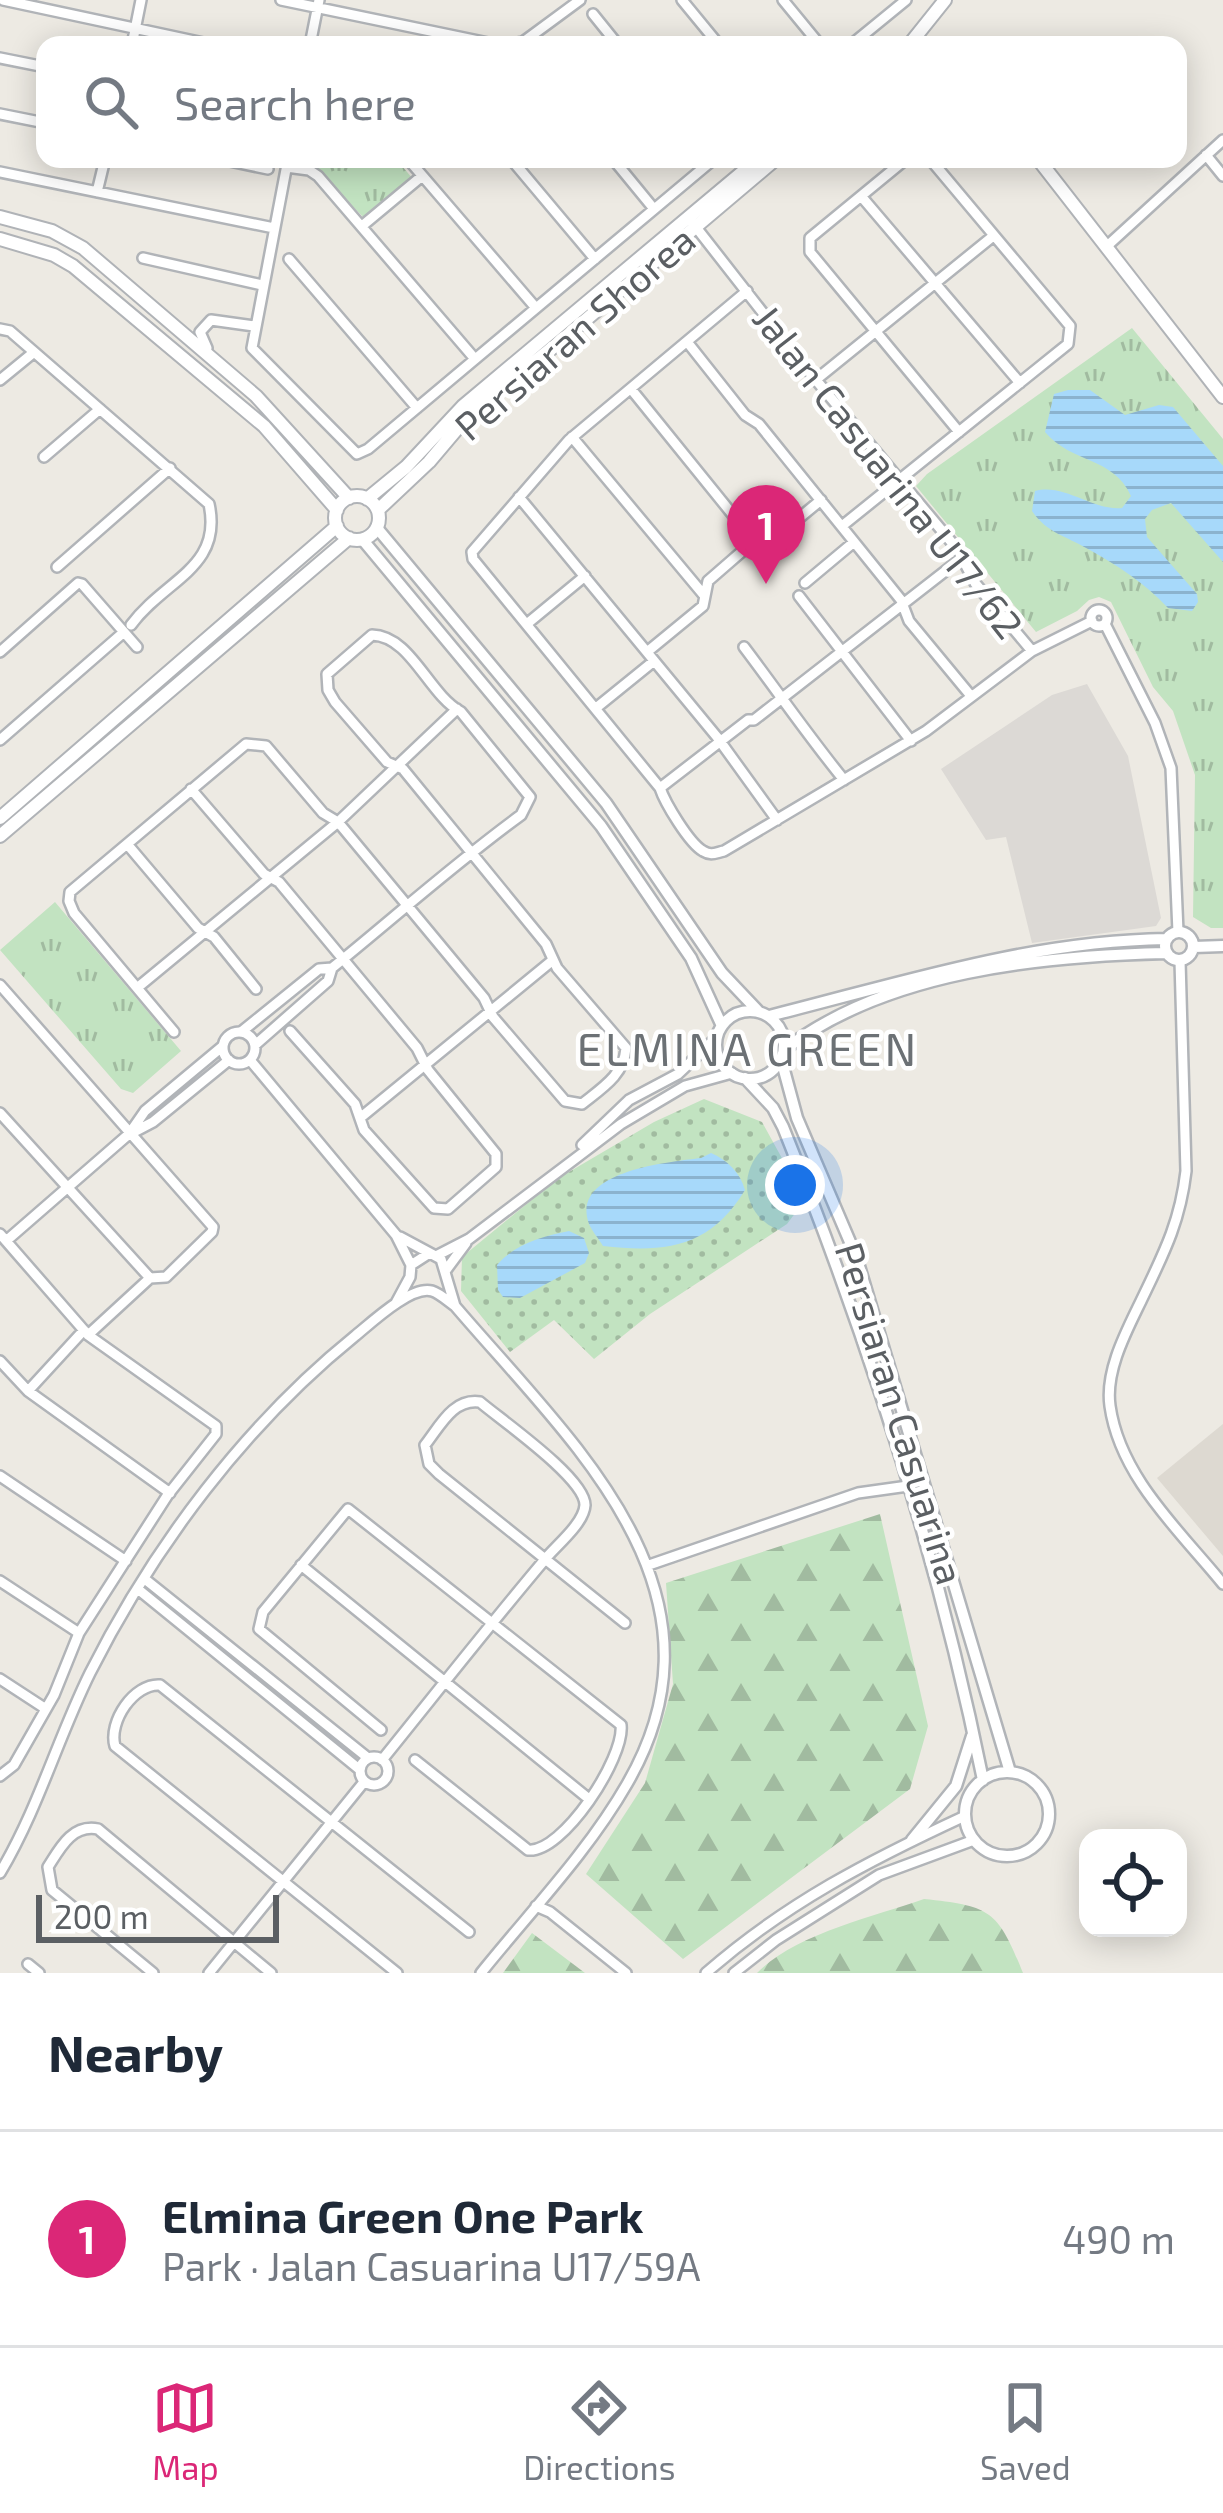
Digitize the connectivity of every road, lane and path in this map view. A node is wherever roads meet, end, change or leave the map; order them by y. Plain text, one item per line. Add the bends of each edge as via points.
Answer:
1 (3, 0) edge
2 (141, 0) edge
3 (281, 0) edge
4 (682, 0) edge
5 (783, 0) edge
6 (906, 0) edge
7 (945, 0) edge
8 (577, 1) edge
9 (318, 4) edge
10 (890, 5) edge
11 (592, 14) dead end
12 (136, 28) junction
13 (134, 36) edge
14 (173, 36) edge
15 (312, 36) edge
16 (458, 36) edge
17 (525, 36) edge
18 (610, 36) edge
19 (712, 36) edge
20 (813, 36) edge
21 (860, 36) edge
22 (919, 36) edge
23 (0, 58) edge
24 (36, 65) edge
25 (0, 114) edge
26 (36, 121) edge
27 (1223, 140) edge
28 (1206, 155) junction
29 (103, 168) edge
30 (263, 168) edge
31 (286, 168) edge
32 (303, 168) edge
33 (415, 168) edge
34 (519, 168) edge
35 (620, 168) edge
36 (702, 168) edge
37 (749, 168) edge
38 (764, 168) edge
39 (895, 168) edge
40 (937, 168) edge
41 (1045, 168) edge
42 (268, 169) dead end
43 (0, 172) edge
44 (1222, 174) edge
45 (422, 176) junction
46 (98, 192) junction
47 (861, 196) junction
48 (654, 209) junction
49 (0, 217) edge
50 (692, 222) junction
51 (362, 226) junction
52 (274, 228) junction
53 (992, 237) junction
54 (0, 239) edge
55 (1106, 247) junction
56 (143, 258) dead end
57 (289, 259) dead end
58 (595, 259) junction
59 (934, 284) junction
60 (262, 285) junction
61 (747, 291) junction
62 (536, 308) junction
63 (254, 326) junction
64 (0, 329) edge
65 (874, 332) junction
66 (688, 343) junction
67 (33, 352) junction
68 (475, 359) junction
69 (818, 378) junction
70 (0, 380) edge
71 (1019, 383) junction
72 (631, 389) junction
73 (256, 396) junction
74 (1223, 397) edge
75 (417, 408) junction
76 (100, 410) junction
77 (958, 432) junction
78 (572, 437) junction
79 (44, 457) dead end
80 (170, 468) junction
81 (901, 478) junction
82 (519, 497) junction
83 (349, 498) junction
84 (820, 500) junction
85 (372, 504) junction
86 (337, 510) junction
87 (337, 526) junction
88 (842, 526) junction
89 (377, 528) junction
90 (356, 539) junction
91 (754, 541) junction
92 (854, 542) junction
93 (962, 558) junction
94 (57, 566) dead end
95 (585, 576) junction
96 (805, 583) dead end
97 (703, 594) junction
98 (799, 596) dead end
99 (904, 604) junction
100 (528, 623) junction
101 (128, 628) junction
102 (137, 647) dead end
103 (744, 647) dead end
104 (1032, 651) junction
105 (0, 652) edge
106 (843, 654) junction
107 (651, 656) junction
108 (971, 696) junction
109 (782, 699) junction
110 (596, 708) junction
111 (457, 710) junction
112 (0, 740) edge
113 (910, 741) junction
114 (719, 743) junction
115 (398, 767) junction
116 (844, 780) junction
117 (661, 788) junction
118 (191, 789) junction
119 (0, 818) edge
120 (777, 820) junction
121 (338, 822) junction
122 (0, 836) edge
123 (127, 844) junction
124 (470, 852) junction
125 (270, 878) junction
126 (406, 904) junction
127 (206, 932) junction
128 (1170, 941) junction
129 (1223, 946) edge
130 (1194, 947) junction
131 (343, 959) junction
132 (553, 960) junction
133 (1180, 961) junction
134 (332, 968) junction
135 (0, 986) edge
136 (137, 988) junction
137 (256, 989) dead end
138 (279, 1001) junction
139 (489, 1009) junction
140 (290, 1014) junction
141 (764, 1014) junction
142 (290, 1031) dead end
143 (720, 1031) junction
144 (174, 1032) dead end
145 (242, 1032) junction
146 (224, 1046) junction
147 (255, 1046) junction
148 (783, 1054) junction
149 (230, 1060) junction
150 (250, 1060) junction
151 (425, 1063) junction
152 (732, 1073) junction
153 (745, 1078) junction
154 (0, 1113) edge
155 (360, 1118) junction
156 (129, 1134) junction
157 (566, 1162) junction
158 (65, 1189) junction
159 (396, 1235) junction
160 (3, 1238) edge
161 (469, 1239) junction
162 (432, 1255) junction
163 (410, 1271) junction
164 (446, 1275) junction
165 (153, 1280) junction
166 (426, 1290) junction
167 (396, 1303) junction
168 (455, 1306) junction
169 (86, 1332) junction
170 (0, 1360) edge
171 (28, 1391) junction
172 (0, 1476) edge
173 (908, 1486) junction
174 (170, 1493) junction
175 (545, 1559) junction
176 (125, 1561) junction
177 (158, 1562) junction
178 (301, 1565) junction
179 (649, 1565) junction
180 (0, 1581) edge
181 (1223, 1584) edge
182 (143, 1585) junction
183 (168, 1604) junction
184 (125, 1612) junction
185 (493, 1623) junction
186 (625, 1623) dead end
187 (79, 1633) junction
188 (0, 1679) edge
189 (445, 1683) junction
190 (46, 1709) junction
191 (381, 1730) dead end
192 (973, 1731) junction
193 (368, 1758) junction
194 (382, 1760) junction
195 (415, 1760) dead end
196 (359, 1769) junction
197 (1010, 1772) junction
198 (0, 1776) edge
199 (983, 1780) junction
200 (364, 1782) junction
201 (589, 1799) junction
202 (965, 1816) junction
203 (331, 1823) junction
204 (913, 1840) junction
205 (974, 1840) junction
206 (0, 1874) edge
207 (284, 1882) junction
208 (546, 1892) junction
209 (536, 1906) junction
210 (550, 1912) junction
211 (469, 1933) dead end
212 (234, 1943) junction
213 (28, 1964) dead end
214 (39, 1973) edge
215 (153, 1973) edge
216 (209, 1973) edge
217 (271, 1973) edge
218 (397, 1973) edge
219 (481, 1973) edge
220 (626, 1973) edge
221 (706, 1973) edge
222 (734, 1973) edge

1 - 12 street
2 - 12 street
3 - 9 street
4 - 19 street
5 - 20 street
6 - 10 street
7 - 22 main road
8 - 17 street
9 - 15 street
9 - 16 street
10 - 21 street
11 - 18 street
12 - 13 street
12 - 14 street
23 - 24 street
25 - 26 street
27 - 28 street
28 - 44 street
28 - 55 street
29 - 46 street
30 - 42 street
31 - 52 street
32 - 51 street
33 - 45 street
34 - 58 street
35 - 48 street
36 - 48 street
37 - 50 main road, Persiaran Shorea
38 - 50 main road, Persiaran Shorea
39 - 47 street
40 - 53 street
41 - 55 main road
43 - 46 street
45 - 51 street
45 - 62 street
46 - 52 street
47 - 59 street
47 - 65 street via 808,244
48 - 58 street
49 - 73 main road via 74,241
50 - 61 street, Jalan Casuarina U17/62
50 - 85 main road, Persiaran Shorea via 473,410 429,462
51 - 68 street
52 - 60 street
53 - 59 street
53 - 71 street via 1070,326 1069,344
54 - 86 main road via 73,266 264,426
55 - 74 main road
56 - 60 street
57 - 75 street
58 - 62 street
59 - 65 street
59 - 71 street
60 - 63 street
61 - 66 street
61 - 69 street, Jalan Casuarina U17/62
62 - 68 street
63 - 73 street via 211,320 200,336
63 - 75 street via 252,348 357,454
64 - 67 street
65 - 69 street
65 - 77 street
66 - 72 street
66 - 84 street
67 - 70 street
67 - 76 street
68 - 75 street
69 - 81 street, Jalan Casuarina U17/62
71 - 77 street
72 - 78 street
72 - 91 street
73 - 83 main road
76 - 79 street
76 - 80 street
77 - 81 street
78 - 82 street
78 - 97 street
80 - 94 street
80 - 101 street via 206,498 214,530 201,558
81 - 88 street
81 - 93 street, Jalan Casuarina U17/62
82 - 95 street
82 - 100 street via 472,552
83 - 85 main road
83 - 86 main road
84 - 88 street
84 - 91 street via 764,547
85 - 89 main road
86 - 87 main road
87 - 90 main road
87 - 119 main road
88 - 92 street
89 - 90 main road
89 - 141 street via 606,803 722,973
90 - 122 main road
90 - 143 street via 601,826 691,958
91 - 97 street
92 - 96 street
92 - 99 street
93 - 99 street
93 - 104 street, Jalan Casuarina U17/62
95 - 100 street
95 - 107 street
97 - 107 street via 703,606
98 - 106 street
99 - 106 street
99 - 108 street
100 - 110 street
101 - 102 street
101 - 105 street via 78,584
101 - 112 street
103 - 109 street
104 - 108 street
104 - 128 street via 1099,610 1107,617 1171,768
106 - 109 street
106 - 113 street
107 - 110 street
107 - 114 street
108 - 113 street
109 - 114 street
109 - 116 street
110 - 117 street
111 - 115 street
111 - 115 street via 393,639 372,634 327,674 335,701
111 - 124 street via 530,797 521,815
113 - 116 street
114 - 117 street
114 - 120 street
115 - 121 street
115 - 124 street
116 - 120 street
117 - 120 street via 708,853
118 - 121 street via 254,743 266,746
118 - 123 street
118 - 125 street
121 - 125 street
121 - 126 street
123 - 127 street
123 - 136 street via 69,901
124 - 126 street
124 - 132 street
125 - 127 street
125 - 131 street
126 - 131 street
126 - 139 street
127 - 136 street
127 - 137 street
128 - 130 street via 1187,934
128 - 133 street
128 - 141 street via 1103,940 994,958
128 - 148 street via 969,973 815,1026
129 - 130 street
130 - 133 street
131 - 134 street
131 - 151 street
132 - 139 street
132 - 139 street via 626,1048 616,1076 582,1104 565,1101
133 - 181 street via 1182,1206 1118,1349 1109,1403 1125,1459
134 - 138 street via 319,969
134 - 140 street
135 - 156 street
136 - 144 street
138 - 140 street
138 - 145 street
139 - 151 street
140 - 147 street
141 - 143 street via 738,1013
141 - 148 street via 782,1030
142 - 155 street
143 - 152 street via 719,1057
143 - 157 street via 678,1073 612,1114
145 - 146 street
145 - 147 street
146 - 149 street
146 - 156 street
147 - 150 street
148 - 153 street via 763,1077
148 - 197 street, Persiaran Casuarina via 797,1118 856,1256
149 - 150 street
149 - 156 street
150 - 159 street
151 - 155 street
151 - 155 street via 496,1154 483,1180 448,1208 434,1208
152 - 153 street
152 - 157 street via 685,1086
153 - 173 street, Persiaran Casuarina via 783,1127 839,1266
154 - 158 street
156 - 158 street
156 - 165 street via 212,1227 166,1277
157 - 161 street
158 - 160 street
158 - 165 street
159 - 162 street
159 - 163 street
160 - 169 street
161 - 162 street
161 - 164 street
162 - 163 street
162 - 164 street
163 - 166 street
163 - 167 street
164 - 166 street
164 - 168 street
165 - 169 street
166 - 167 street
166 - 168 street
167 - 177 street via 255,1431
168 - 179 street via 613,1495
169 - 171 street
169 - 174 street via 216,1426
170 - 171 street
171 - 174 street
172 - 176 street
173 - 179 street via 858,1493
173 - 192 street, Persiaran Casuarina
174 - 176 street
175 - 175 street via 578,1521 580,1489 480,1402 457,1405 425,1445 429,1464
175 - 185 street
175 - 186 street
176 - 187 street
177 - 182 street
177 - 183 street
178 - 185 street via 348,1509
178 - 189 street
178 - 191 street via 259,1629
179 - 208 street via 663,1663 647,1742 628,1783
180 - 187 street
182 - 183 street
182 - 184 street
183 - 184 street
183 - 193 street
183 - 196 street
184 - 206 street
185 - 189 street
185 - 201 street via 621,1725 614,1761
187 - 190 street
188 - 190 street
189 - 194 street
189 - 201 street
190 - 198 street
192 - 199 street, Persiaran Casuarina
192 - 204 street via 956,1786
193 - 194 street
193 - 196 street
194 - 200 street via 386,1779
195 - 201 street via 528,1850 550,1846
196 - 200 street
197 - 199 street
197 - 205 street via 1045,1796 1046,1833 1030,1851 1006,1857
199 - 202 street
200 - 203 street
202 - 204 street
202 - 205 street
203 - 207 street
203 - 207 street via 160,1685 142,1689 115,1720 115,1746
203 - 211 street
204 - 221 street via 764,1926
205 - 222 street via 879,1875
207 - 212 street
207 - 218 street
208 - 209 street
208 - 210 street
209 - 210 street
209 - 219 street
210 - 220 street
212 - 215 street via 88,1827 48,1868 52,1890
212 - 216 street
212 - 217 street
213 - 214 street

